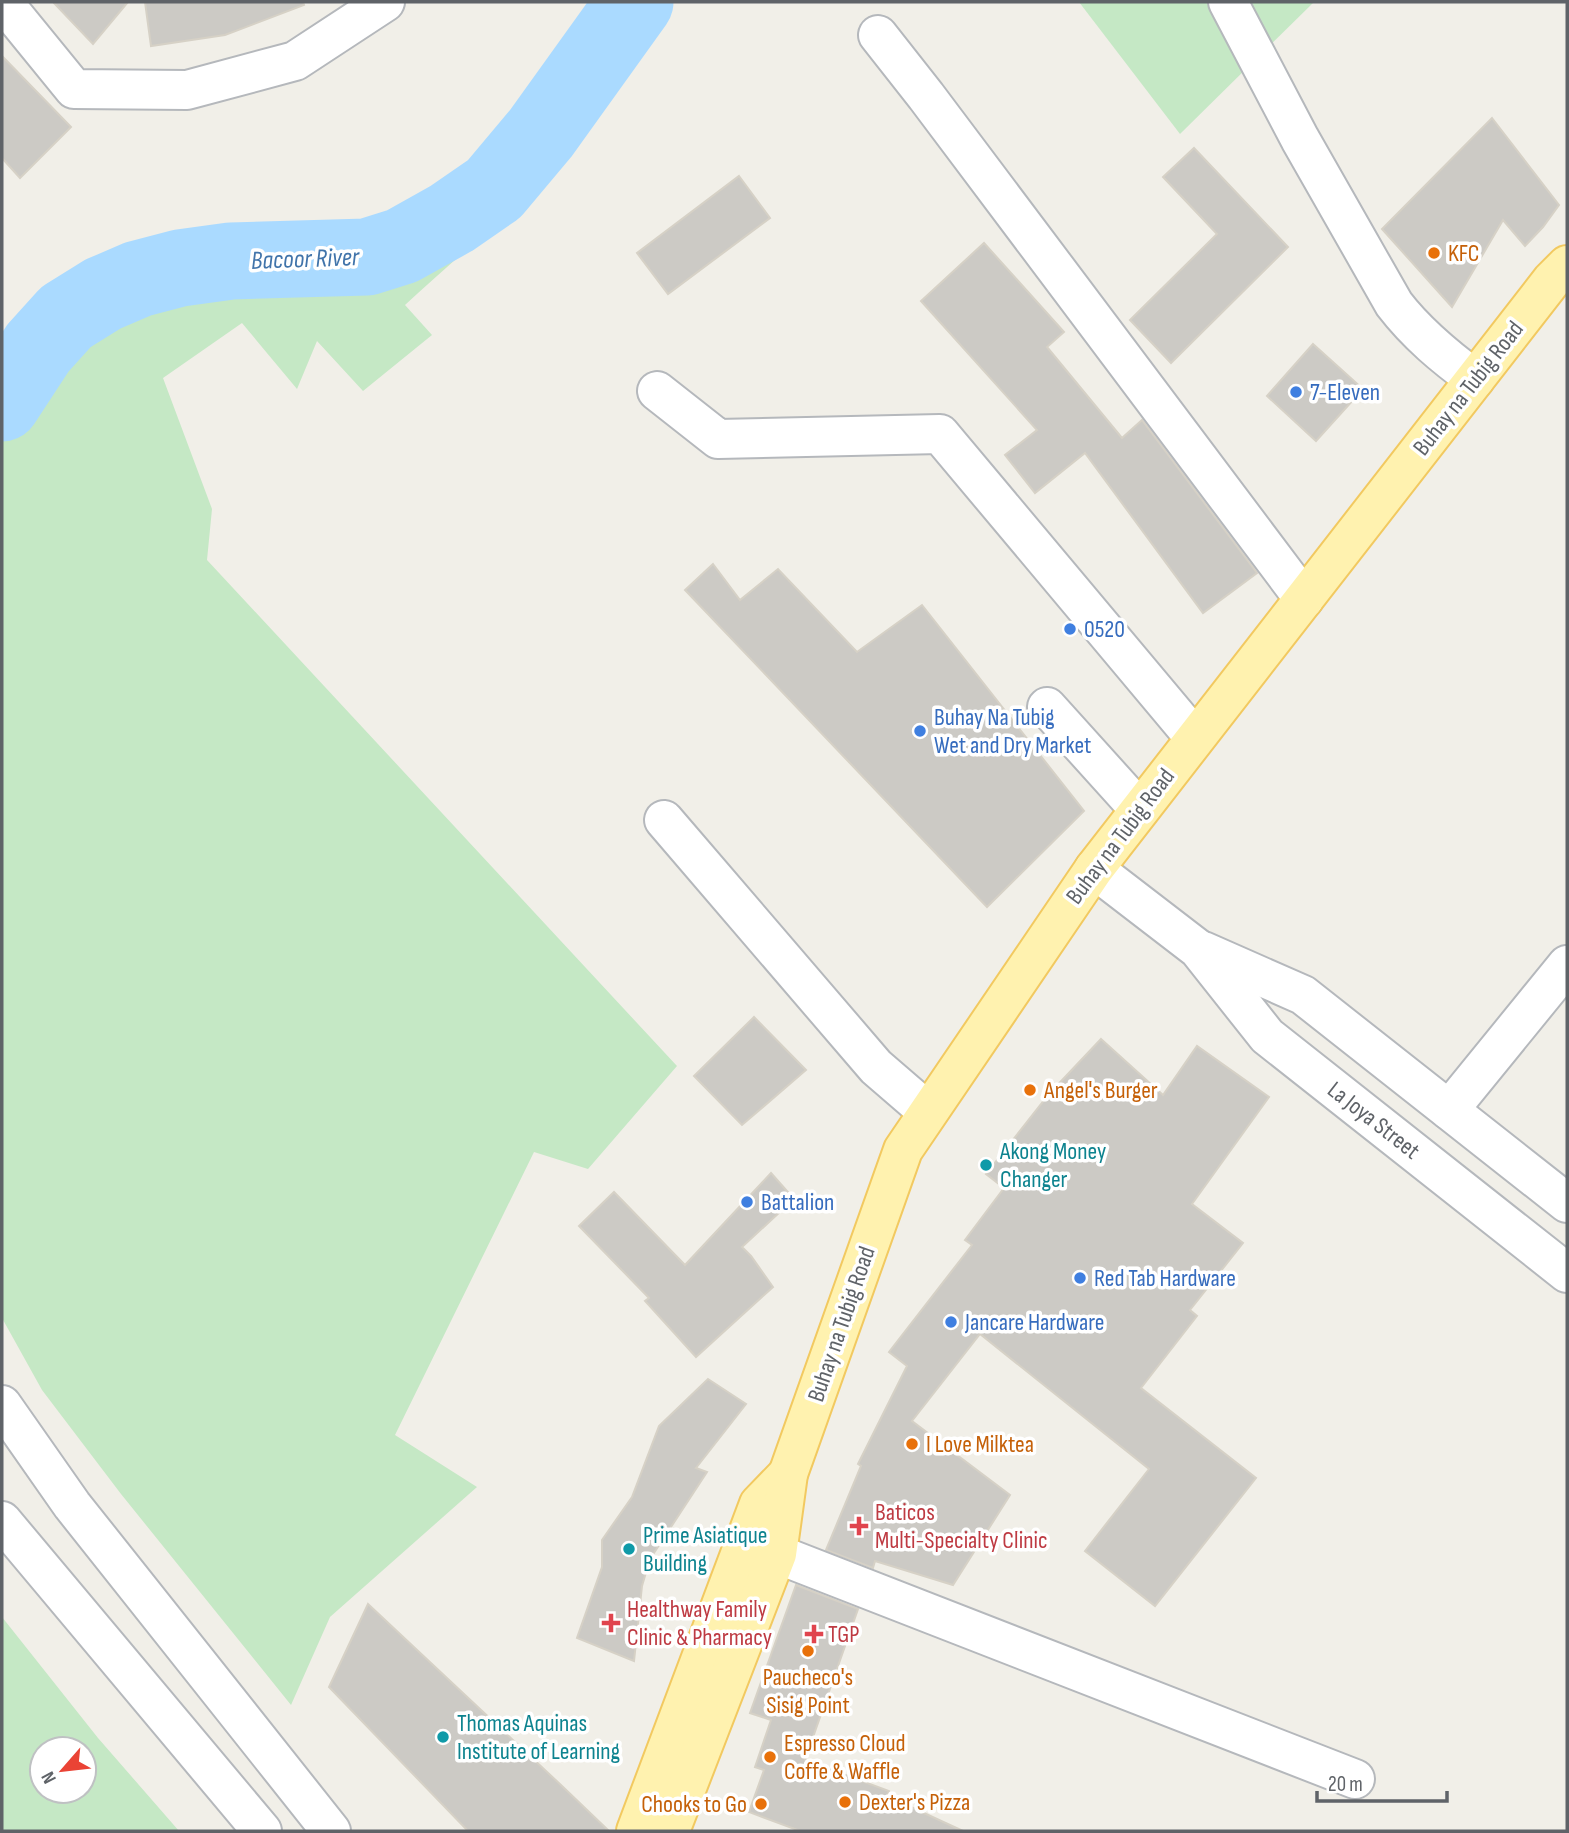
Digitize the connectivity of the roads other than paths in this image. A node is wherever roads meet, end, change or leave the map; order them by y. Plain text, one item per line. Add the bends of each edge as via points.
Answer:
1 (4, 2) edge
2 (385, 2) edge
3 (1228, 2) edge
4 (878, 35) dead end
5 (1567, 265) edge
6 (1475, 379) junction
7 (657, 391) dead end
8 (1304, 599) junction
9 (1046, 706) dead end
10 (1194, 737) junction
11 (1139, 809) junction
12 (664, 820) dead end
13 (1094, 869) junction
14 (1198, 949) junction
15 (1567, 965) edge
16 (1449, 1110) junction
17 (927, 1111) junction
18 (1567, 1203) edge
19 (1567, 1273) edge
20 (2, 1405) edge
21 (788, 1474) junction
22 (2, 1521) edge
23 (777, 1554) junction
24 (1355, 1779) dead end
25 (262, 1831) edge
26 (331, 1831) edge
27 (636, 1831) edge
28 (670, 1831) edge

1 - 2 street via 74,89 187,90 295,61
3 - 6 street via 1394,304 1442,355
4 - 8 street
5 - 6 main road, Buhay na Tubig Road
6 - 8 main road, Buhay na Tubig Road
7 - 10 street via 718,439 940,434
8 - 10 main road, Buhay na Tubig Road
9 - 11 street
10 - 11 main road, Buhay na Tubig Road
11 - 13 main road, Buhay na Tubig Road
12 - 17 street via 876,1067
13 - 14 street, La Joya Street
13 - 17 main road, Buhay na Tubig Road
14 - 16 street, La Joya Street via 1303,995
14 - 19 street, La Joya Street via 1267,1036
15 - 16 street
16 - 18 street, La Joya Street
17 - 21 main road, Buhay na Tubig Road via 903,1150
20 - 26 street via 72,1504
21 - 23 main road, Buhay na Tubig Road
21 - 27 main road, Buhay na Tubig Road via 759,1504
22 - 25 street
23 - 24 street
23 - 28 main road, Buhay na Tubig Road

